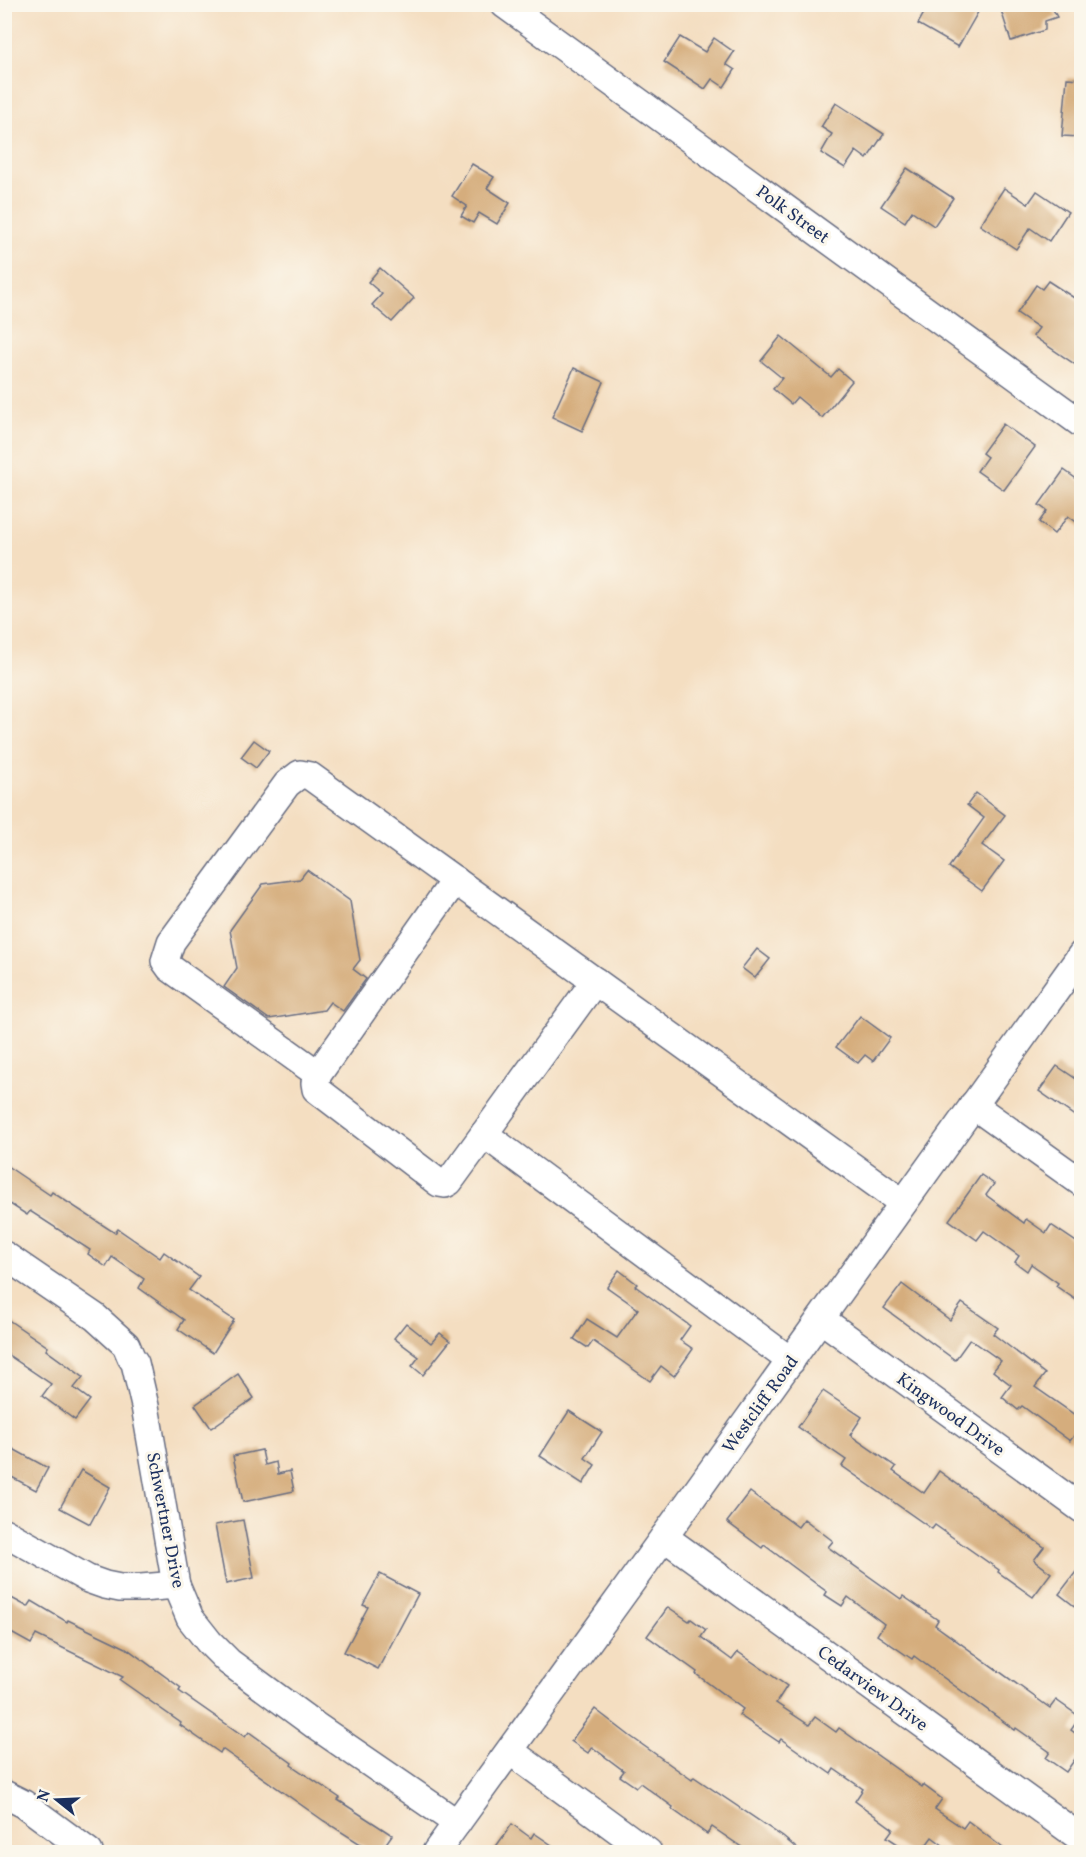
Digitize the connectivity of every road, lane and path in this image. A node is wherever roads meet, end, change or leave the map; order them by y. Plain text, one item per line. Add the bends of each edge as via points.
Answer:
1 (504, 4) edge
2 (1082, 424) edge
3 (455, 880) junction
4 (1082, 954) edge
5 (595, 981) junction
6 (318, 1074) junction
7 (973, 1105) junction
8 (484, 1134) junction
9 (1082, 1183) edge
10 (903, 1203) junction
11 (4, 1255) edge
12 (821, 1320) junction
13 (791, 1361) junction
14 (1082, 1509) edge
15 (4, 1532) edge
16 (664, 1537) junction
17 (176, 1585) junction
18 (510, 1751) junction
19 (4, 1794) edge
20 (457, 1823) junction
21 (1082, 1839) edge
22 (90, 1852) edge
23 (436, 1852) edge
24 (648, 1852) edge

1 - 2 street, Polk Street
3 - 5 street
3 - 6 street
3 - 6 street via 310,776 300,774 287,784 171,942 165,961 170,968
4 - 7 street, Westcliff Road
5 - 8 street
5 - 10 street
6 - 8 street via 316,1089 439,1183 449,1182
7 - 9 street
7 - 10 street, Westcliff Road
8 - 13 street
10 - 12 street, Westcliff Road
11 - 17 street, Schwertner Drive via 95,1317 126,1345 135,1363 145,1406
12 - 13 street, Westcliff Road
12 - 14 street, Kingwood Drive
13 - 16 street, Westcliff Road
15 - 17 street via 105,1584 120,1588
16 - 18 street, Westcliff Road
16 - 21 street, Cedarview Drive
17 - 20 street, Schwertner Drive via 190,1618 229,1662
18 - 20 street, Westcliff Road
18 - 24 street
19 - 22 street
20 - 23 street, Westcliff Road

